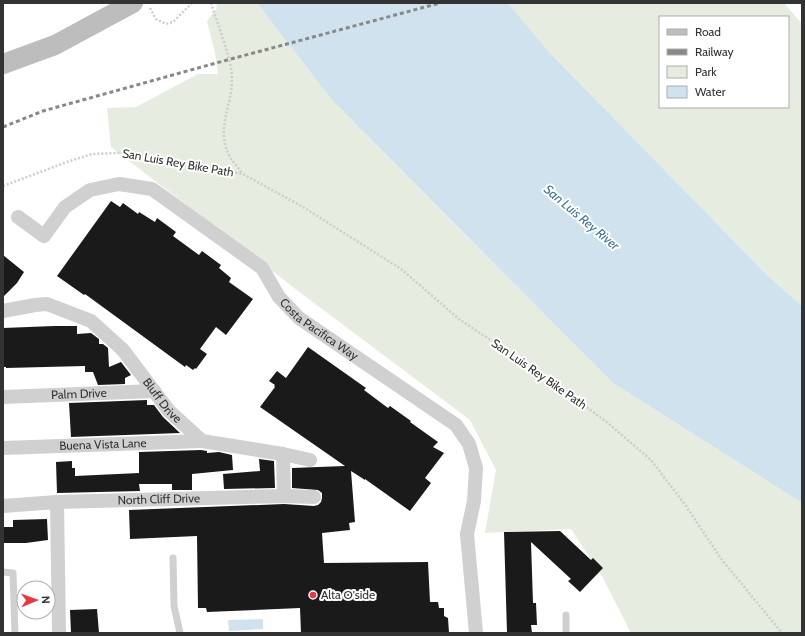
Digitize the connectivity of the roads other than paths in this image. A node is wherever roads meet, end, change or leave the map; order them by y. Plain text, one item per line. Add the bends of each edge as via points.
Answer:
1 (133, 3) edge
2 (3, 64) edge
3 (18, 217) dead end
4 (3, 311) edge
5 (154, 391) junction
6 (3, 397) edge
7 (202, 440) junction
8 (3, 448) edge
9 (284, 454) junction
10 (310, 460) dead end
11 (284, 496) junction
12 (314, 497) dead end
13 (57, 502) junction
14 (3, 506) edge
15 (173, 558) dead end
16 (3, 572) edge
17 (566, 615) dead end
18 (16, 633) edge
19 (59, 633) edge
20 (180, 633) edge
21 (476, 633) edge
22 (566, 633) edge

1 - 2 main road via 55,46
3 - 21 street, Costa Pacifica Way via 44,236 65,207 90,190 119,184 152,189 262,268 279,297 299,318 456,425 469,444 476,468 474,501 467,534
4 - 5 street, Bluff Drive via 47,304 91,321 123,350
5 - 6 street, Palm Drive
5 - 7 street, Bluff Drive
7 - 8 street, Buena Vista Lane
7 - 9 street
9 - 10 street
9 - 11 street
11 - 12 street, North Cliff Drive
11 - 13 street, North Cliff Drive
13 - 14 street, North Cliff Drive
13 - 19 street
15 - 20 lane via 174,606
16 - 18 lane via 13,573
17 - 22 lane

